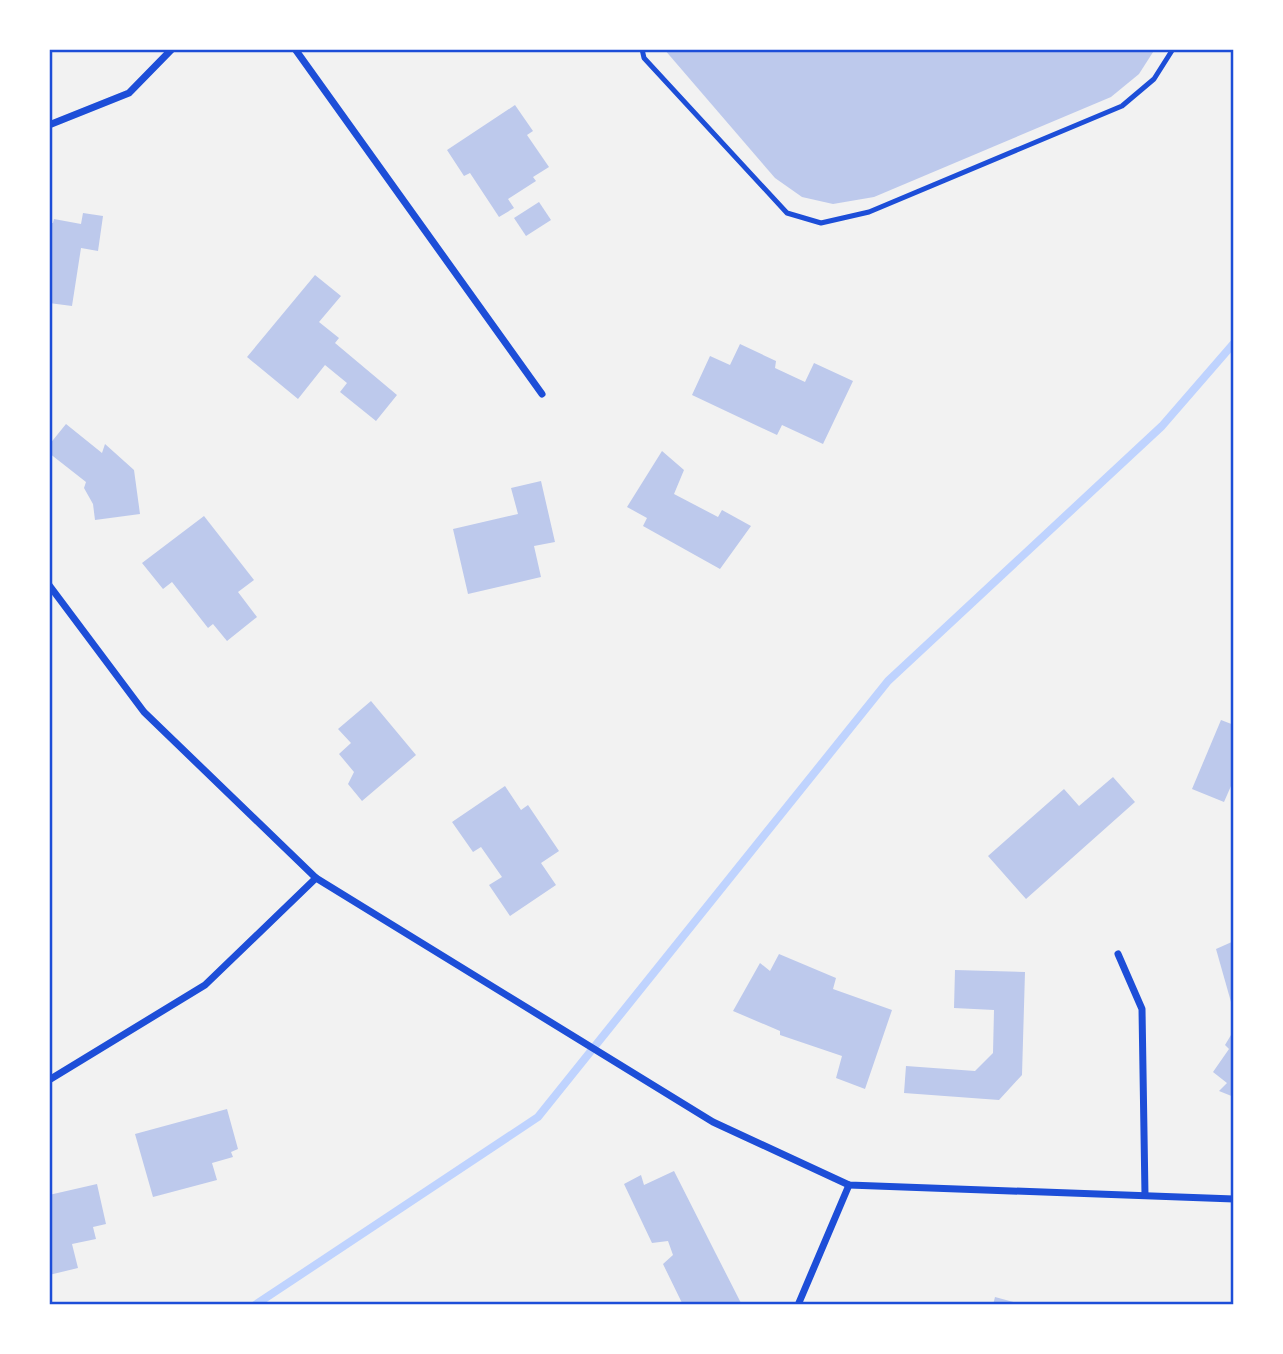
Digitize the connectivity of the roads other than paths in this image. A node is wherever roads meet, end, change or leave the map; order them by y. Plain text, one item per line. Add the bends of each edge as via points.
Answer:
1 (172, 49) edge
2 (295, 49) edge
3 (642, 49) edge
4 (1173, 49) edge
5 (49, 125) edge
6 (542, 394) dead end
7 (49, 585) edge
8 (316, 878) junction
9 (1118, 954) dead end
10 (49, 1080) edge
11 (849, 1185) junction
12 (1145, 1195) junction
13 (1234, 1199) edge
14 (798, 1305) edge

1 - 5 street via 130,93
2 - 6 street
3 - 4 lane via 644,58 787,213 821,223 869,212 1122,106 1154,79
7 - 8 street via 145,712
8 - 10 street via 205,985
8 - 11 street via 713,1122
9 - 12 street via 1142,1009
11 - 12 street
11 - 14 street
12 - 13 street

